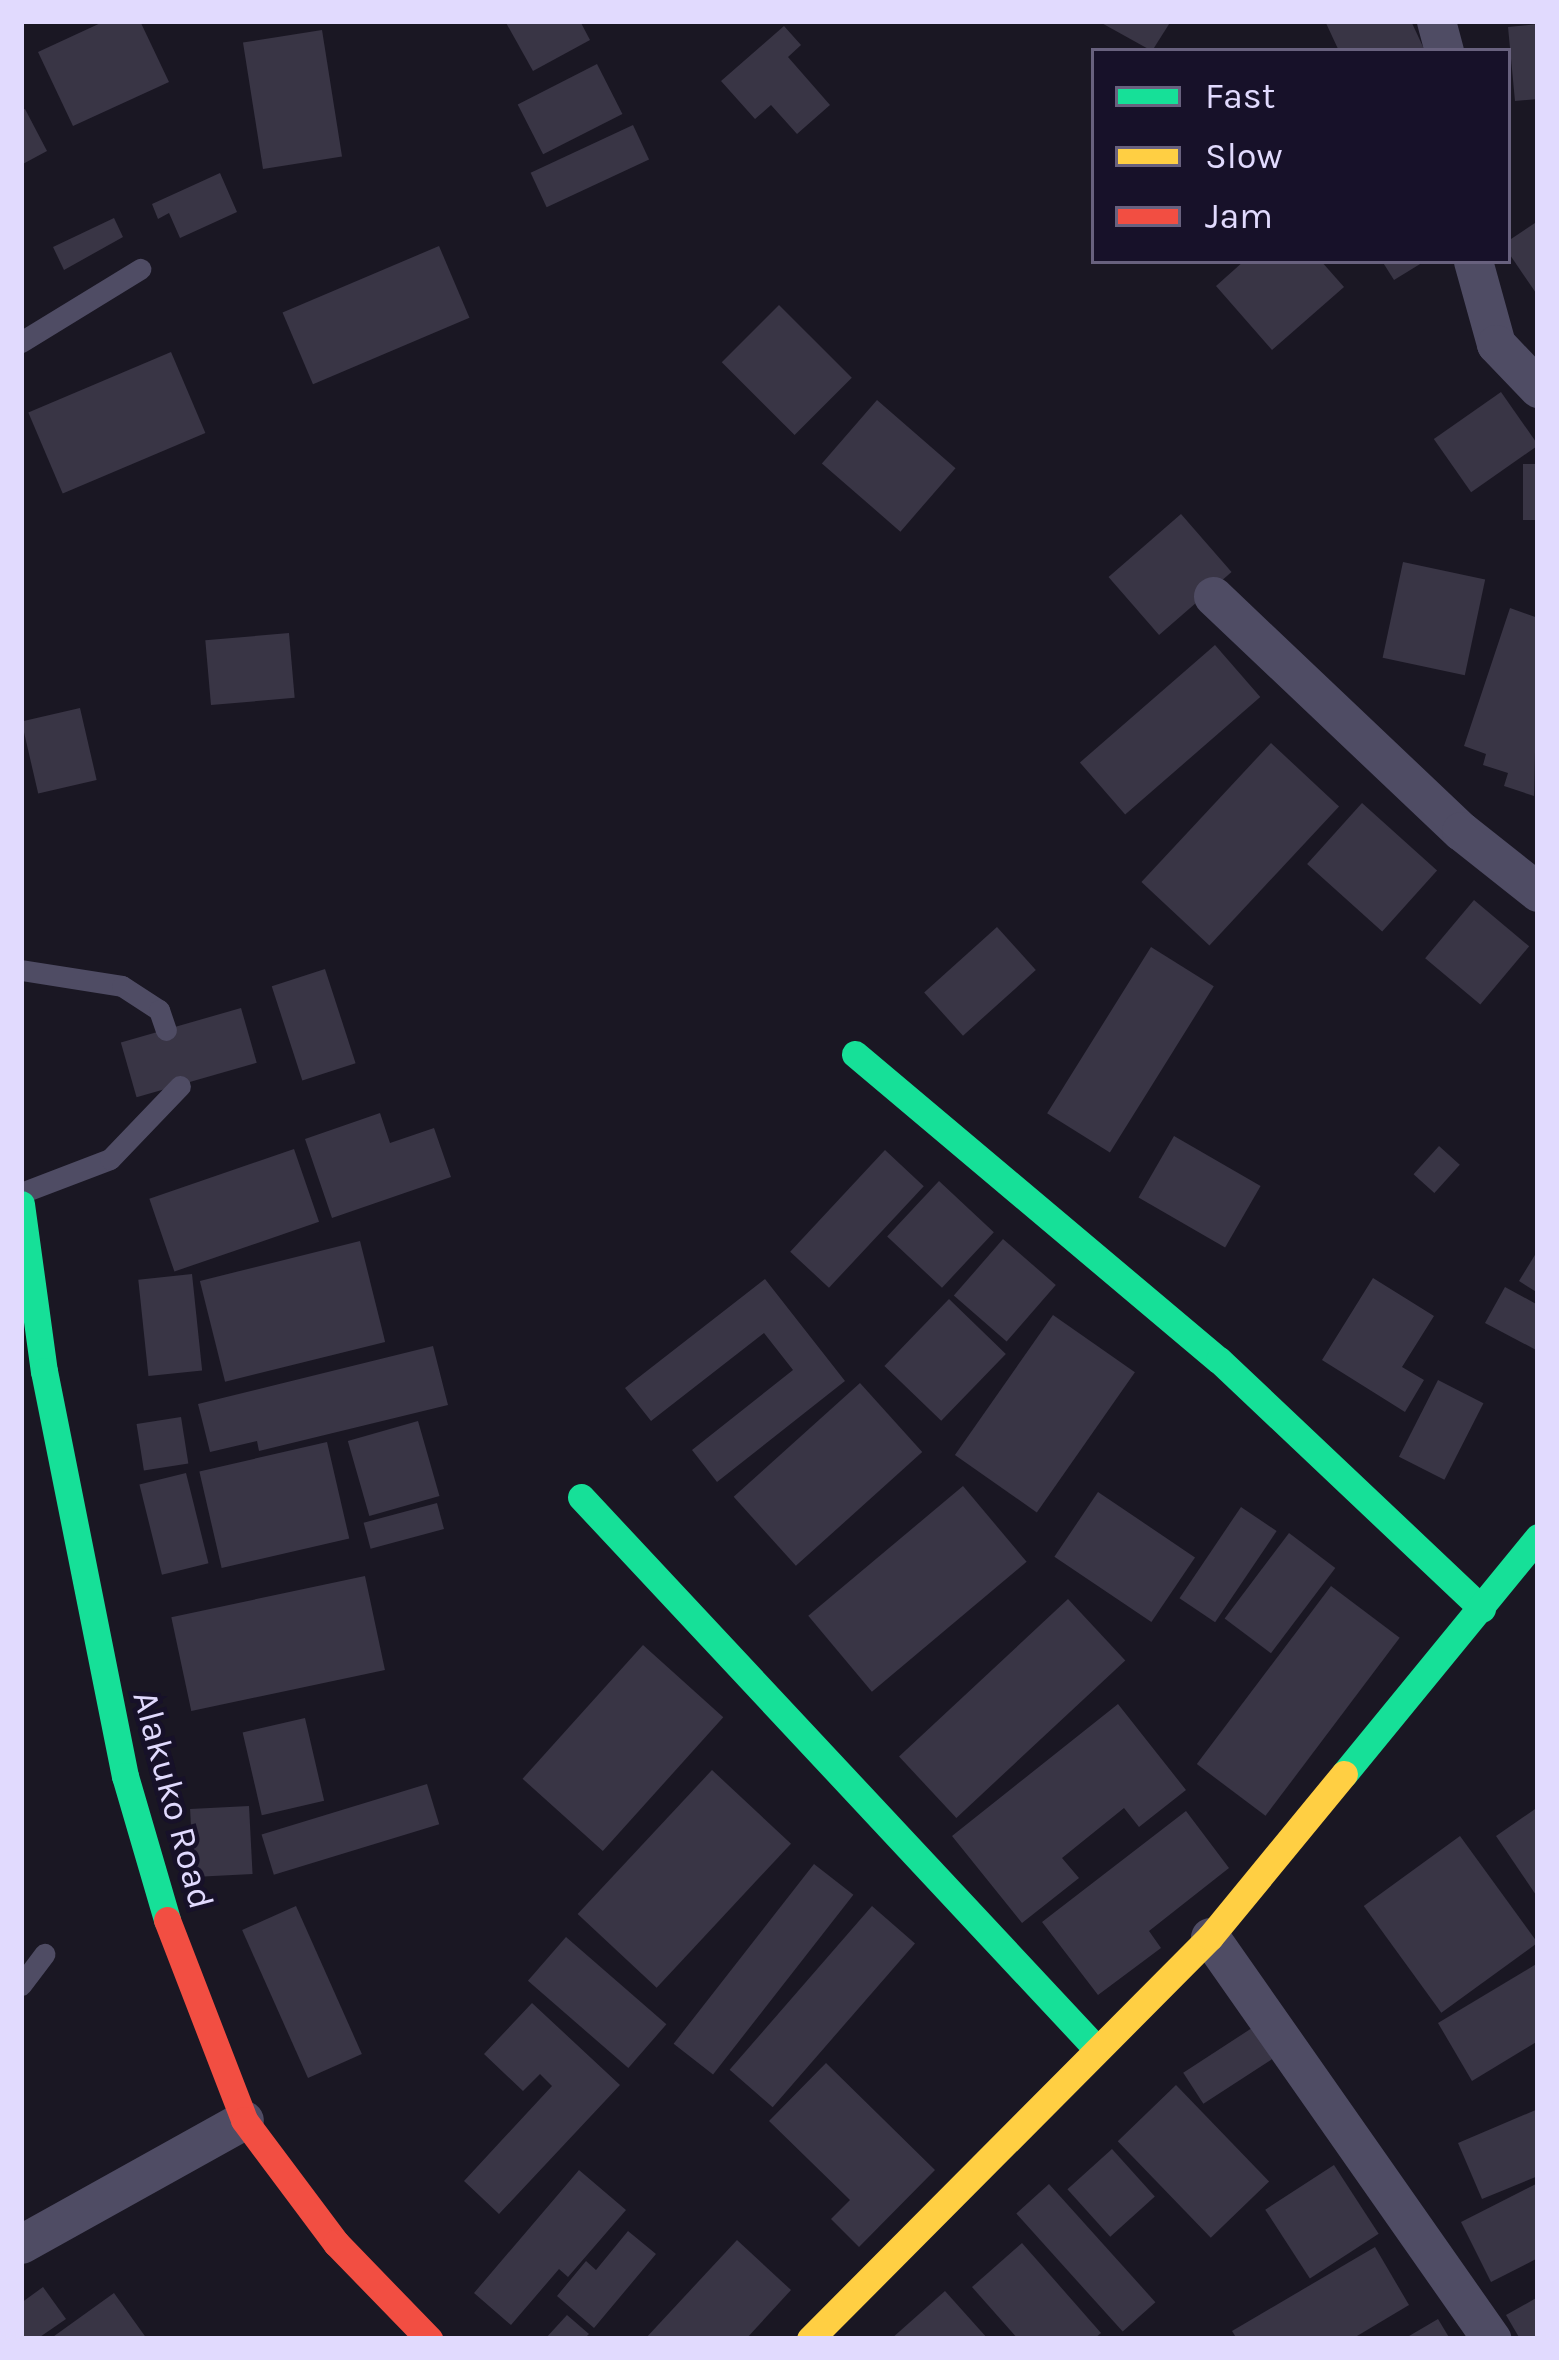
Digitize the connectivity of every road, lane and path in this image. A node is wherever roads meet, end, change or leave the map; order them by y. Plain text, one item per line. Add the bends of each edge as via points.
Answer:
1 (1474, 264) edge
2 (140, 268) dead end
3 (21, 342) edge
4 (1538, 388) edge
5 (1213, 596) dead end
6 (1538, 892) edge
7 (21, 970) edge
8 (166, 1030) dead end
9 (855, 1054) dead end
10 (181, 1086) dead end
11 (21, 1193) edge
12 (21, 1204) edge
13 (32, 1376) edge
14 (581, 1497) dead end
15 (1537, 1540) edge
16 (1483, 1609) junction
17 (1210, 1936) junction
18 (44, 1954) dead end
19 (21, 1985) edge
20 (1094, 2046) junction
21 (244, 2120) junction
22 (26, 2232) edge
23 (429, 2339) edge
24 (810, 2339) edge
25 (1492, 2339) edge

1 - 4 street via 1496,344
2 - 3 lane
5 - 6 street via 1461,831
7 - 8 lane via 122,986 159,1010
9 - 16 street via 1219,1360
10 - 11 lane via 110,1159
12 - 13 street, Alakuko Road
13 - 21 street, Alakuko Road via 125,1777 180,1964
14 - 20 street
15 - 16 street
16 - 17 street
17 - 20 street
17 - 25 street
18 - 19 lane
20 - 24 street
21 - 22 street
21 - 23 street, Alakuko Road via 336,2243

